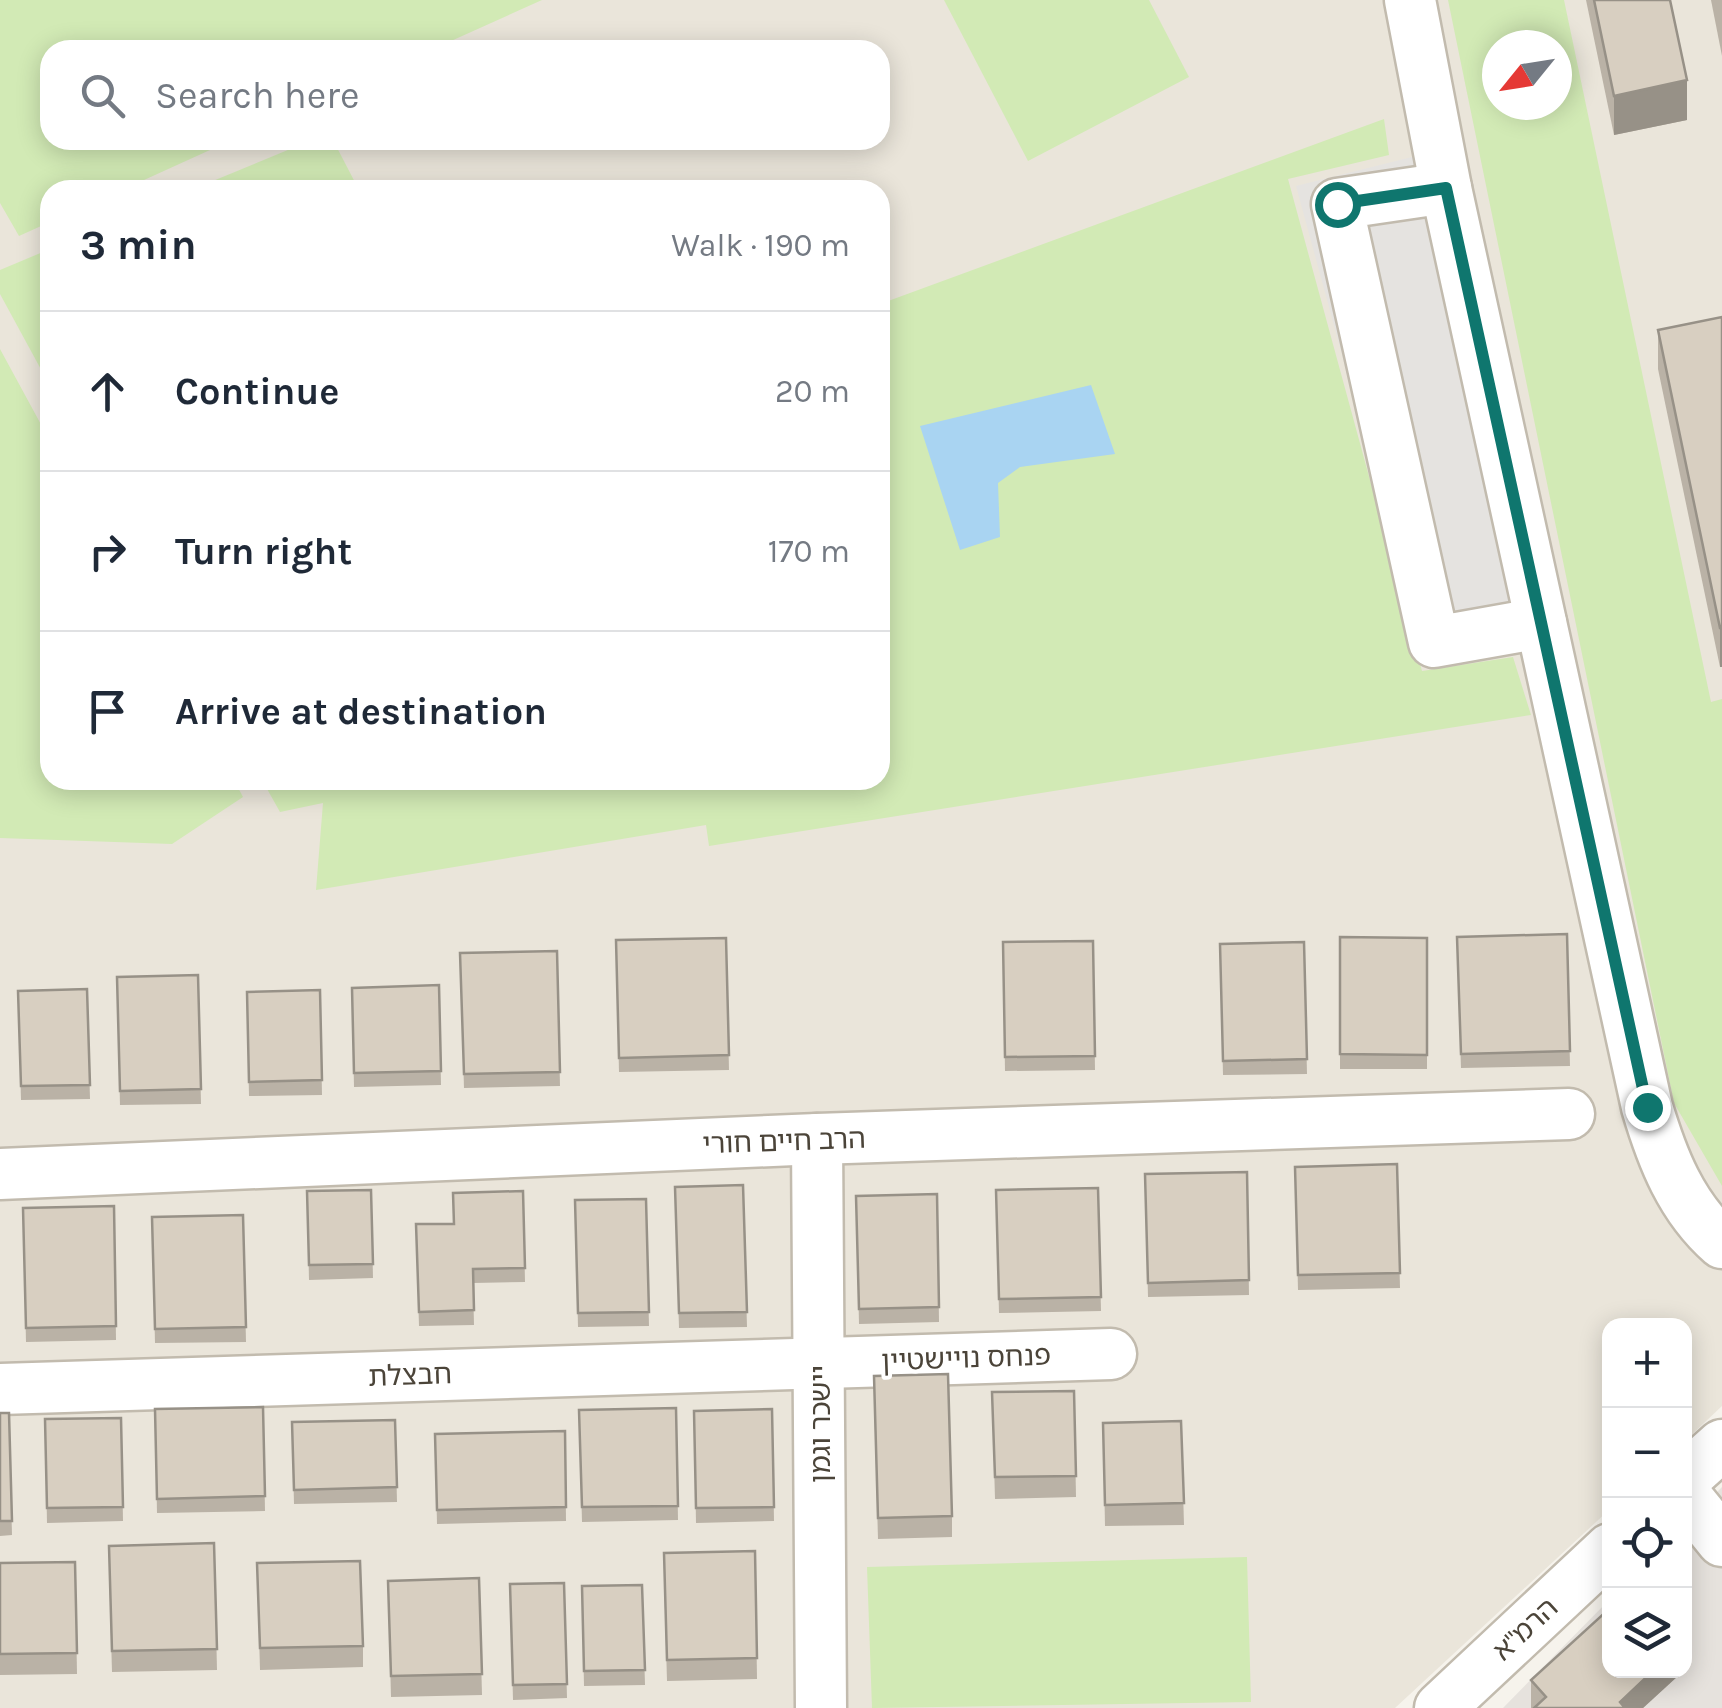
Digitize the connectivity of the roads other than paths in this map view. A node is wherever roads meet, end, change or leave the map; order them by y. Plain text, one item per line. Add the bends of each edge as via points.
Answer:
1 (1410, 0) edge
2 (1446, 188) junction
3 (1542, 623) junction
4 (1569, 1114) dead end
5 (817, 1139) junction
6 (0, 1174) edge
7 (1722, 1243) edge
8 (1111, 1354) dead end
9 (820, 1362) junction
10 (0, 1389) edge
11 (1722, 1445) edge
12 (1692, 1472) edge
13 (1687, 1498) edge
14 (1722, 1541) edge
15 (1602, 1556) edge
16 (821, 1708) edge
17 (1440, 1708) edge

1 - 2 street
2 - 3 street
2 - 3 street via 1337,204 1434,642
3 - 7 street via 1647,1107 1683,1198
4 - 5 street, הרב חיים חורי
5 - 6 street, הרב חיים חורי
5 - 9 street, יישכר וגמן
8 - 9 street, פנחס נויישטיין
9 - 10 street, חבצלת
9 - 16 street, יישכר וגמן
11 - 12 street
13 - 14 street
15 - 17 street, הרמ"א

